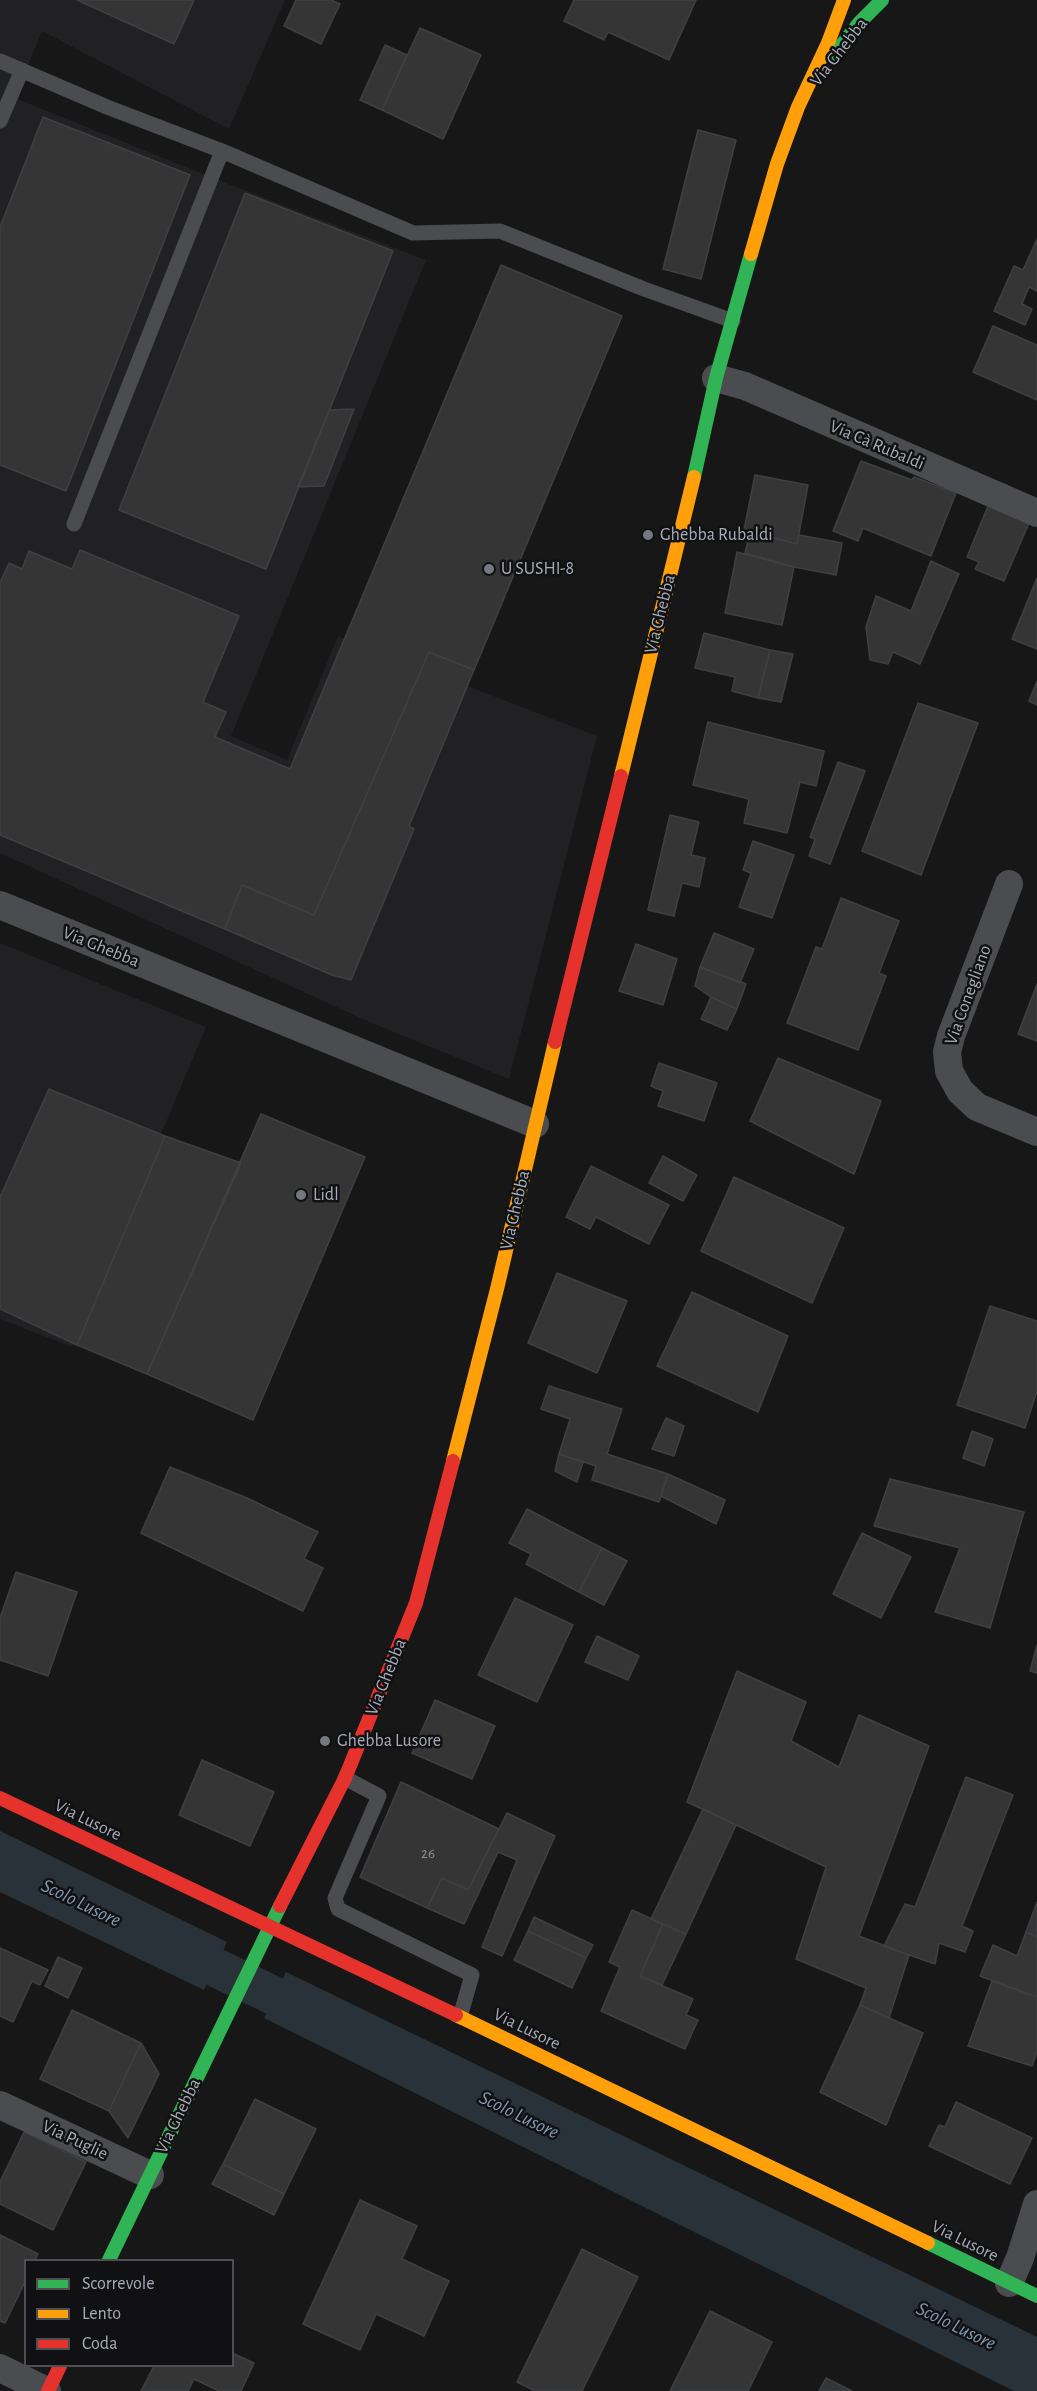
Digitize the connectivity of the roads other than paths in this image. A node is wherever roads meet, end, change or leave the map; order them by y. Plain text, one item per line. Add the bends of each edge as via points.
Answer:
1 (844, 0) edge
2 (882, 0) edge
3 (0, 62) edge
4 (22, 70) junction
5 (798, 106) junction
6 (0, 121) edge
7 (222, 151) junction
8 (733, 321) junction
9 (716, 378) junction
10 (1037, 513) edge
11 (75, 524) dead end
12 (1009, 884) dead end
13 (0, 905) edge
14 (535, 1124) junction
15 (1037, 1132) edge
16 (345, 1778) junction
17 (0, 1798) edge
18 (266, 1932) junction
19 (460, 2017) junction
20 (0, 2105) edge
21 (150, 2175) junction
22 (1037, 2204) edge
23 (109, 2259) edge
24 (1009, 2283) junction
25 (1037, 2296) edge
26 (59, 2367) edge
27 (0, 2368) edge
28 (47, 2391) edge

1 - 5 street, Via Ghebba
2 - 5 street, Via Ghebba via 839,47
3 - 4 lane
4 - 6 lane
4 - 7 lane
5 - 8 street, Via Ghebba via 777,164
7 - 8 lane via 413,233 501,231
7 - 11 lane
8 - 9 street, Via Ghebba
9 - 10 street, Via Cà Rubaldi via 745,386
9 - 14 street, Via Ghebba
12 - 15 street, Via Conegliano via 951,1036 947,1052 949,1071 960,1091 977,1107
13 - 14 street, Via Ghebba
14 - 16 street, Via Ghebba via 416,1603
16 - 18 street, Via Ghebba
16 - 19 lane via 379,1796 335,1898 338,1909 472,1975
17 - 18 street, Via Lusore
18 - 19 street, Via Lusore
18 - 21 street, Via Ghebba
19 - 24 street, Via Lusore
20 - 21 street, Via Puglie
21 - 23 street, Via Ghebba
22 - 24 street
24 - 25 street, Via Lusore
26 - 28 street
27 - 28 street

